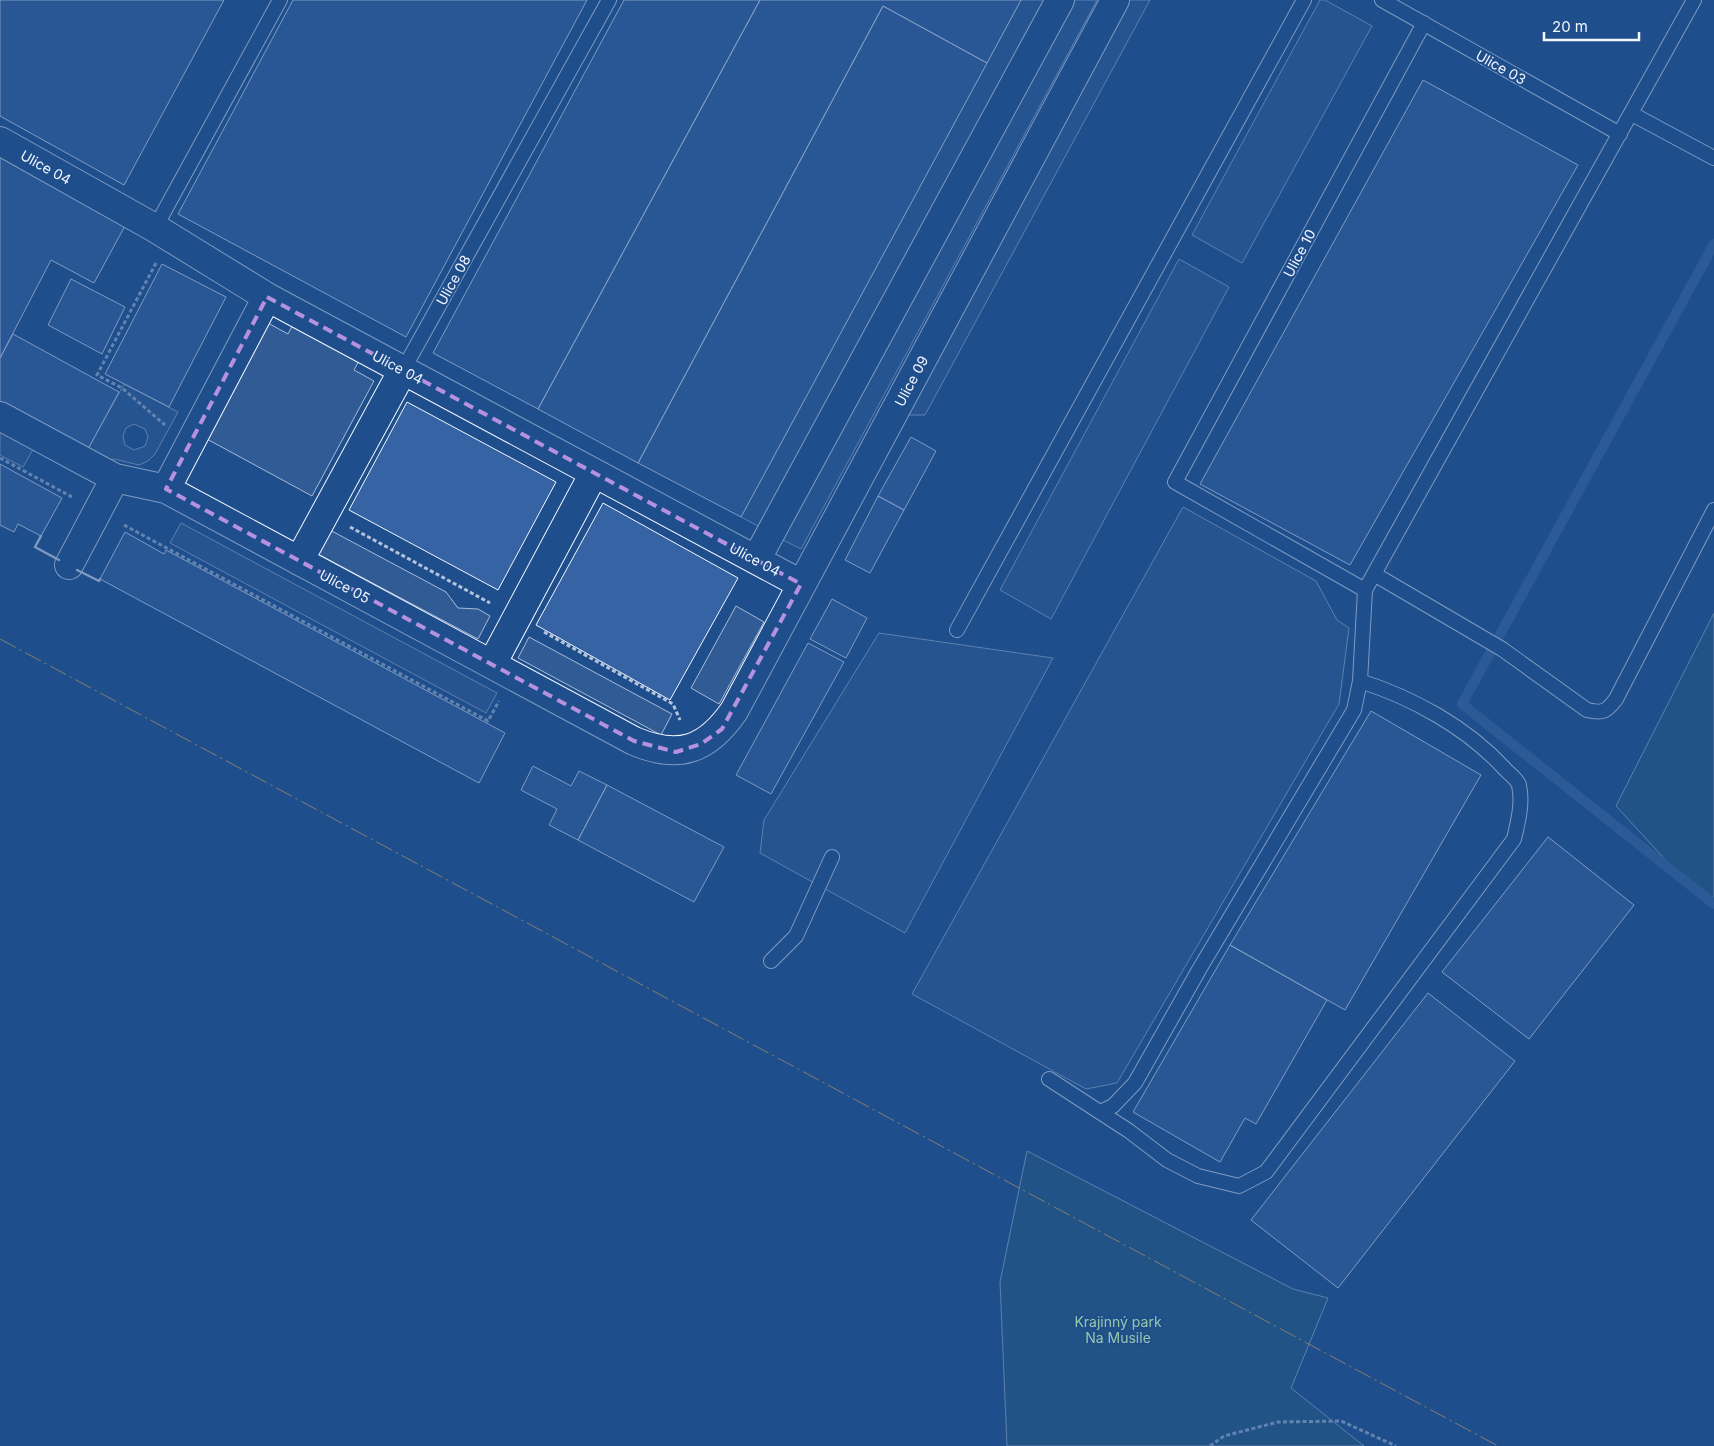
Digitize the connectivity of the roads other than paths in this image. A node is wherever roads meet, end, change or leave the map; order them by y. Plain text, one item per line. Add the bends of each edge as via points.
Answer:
1 (280, 0) edge
2 (609, 0) edge
3 (1060, 0) edge
4 (1116, 0) edge
5 (1304, 0) edge
6 (1382, 0) edge
7 (1694, 0) edge
8 (1424, 23) junction
9 (1632, 114) junction
10 (1620, 134) junction
11 (0, 141) edge
12 (1714, 158) edge
13 (162, 232) junction
14 (267, 297) junction
15 (403, 370) junction
16 (0, 416) edge
17 (594, 473) junction
18 (115, 478) junction
19 (166, 489) junction
20 (1714, 510) edge
21 (756, 560) junction
22 (299, 561) junction
23 (68, 565) dead end
24 (1374, 574) junction
25 (801, 584) junction
26 (1365, 590) junction
27 (957, 630) dead end
28 (502, 670) junction
29 (1360, 682) junction
30 (691, 748) joint
31 (832, 857) dead end
32 (770, 961) dead end
33 (1049, 1078) dead end
34 (1100, 1112) junction

1 - 13 lane
2 - 15 lane, Ulice 08
3 - 21 street
4 - 25 street, Ulice 09
5 - 27 lane
6 - 8 lane, Ulice 03
7 - 9 lane
8 - 10 lane, Ulice 03
8 - 26 lane, Ulice 10 via 1175,482
9 - 10 lane
9 - 12 lane
10 - 24 lane
11 - 13 street, Ulice 04
13 - 14 street, Ulice 04
14 - 15 street, Ulice 04
14 - 19 street
15 - 17 street, Ulice 04
15 - 22 street, Ulice 08
16 - 18 street, Ulice 05
17 - 21 street, Ulice 04
17 - 28 street
18 - 19 street, Ulice 05
18 - 23 street
19 - 22 street, Ulice 05
20 - 24 lane via 1616,699 1608,710 1599,713 1587,710 1502,648
21 - 25 street, Ulice 04
22 - 28 street, Ulice 05
24 - 26 lane
25 - 30 street, Ulice 09 via 722,729
26 - 29 lane
28 - 30 street, Ulice 05 via 649,747 676,752
29 - 34 lane via 1354,710 1135,1083 1113,1106
29 - 34 lane via 1392,692 1436,715 1489,752 1519,784 1520,811 1514,839 1266,1172 1239,1186 1198,1176 1167,1160
31 - 32 lane via 796,936
33 - 34 lane

